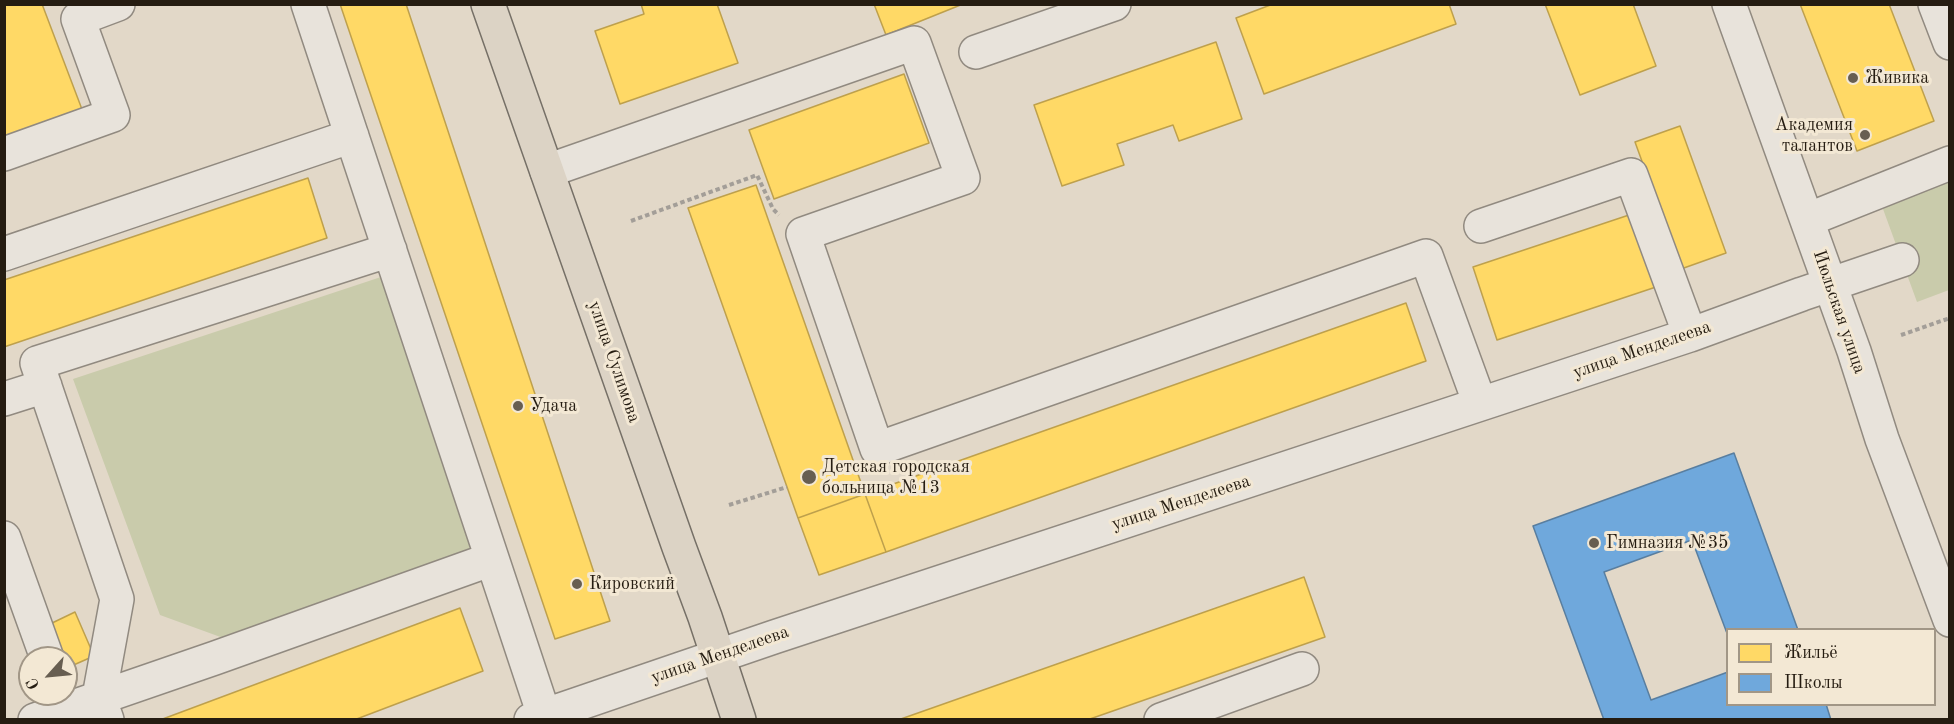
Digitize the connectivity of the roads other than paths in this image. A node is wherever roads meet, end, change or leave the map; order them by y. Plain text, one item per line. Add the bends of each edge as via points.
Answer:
1 (118, 4) edge
2 (308, 4) edge
3 (488, 4) edge
4 (1114, 4) edge
5 (1729, 4) edge
6 (1935, 4) edge
7 (1950, 43) edge
8 (976, 52) dead end
9 (352, 135) junction
10 (4, 154) edge
11 (1950, 163) edge
12 (547, 171) junction
13 (1807, 220) junction
14 (1481, 226) dead end
15 (390, 250) junction
16 (4, 254) edge
17 (1902, 260) dead end
18 (1830, 284) junction
19 (1690, 335) junction
20 (45, 386) junction
21 (4, 399) edge
22 (1480, 404) junction
23 (4, 538) edge
24 (492, 559) junction
25 (1950, 620) edge
26 (42, 646) edge
27 (718, 655) junction
28 (1302, 669) dead end
29 (78, 704) edge
30 (55, 706) edge
31 (103, 709) edge
32 (537, 717) edge
33 (34, 720) edge
34 (739, 720) edge
35 (1161, 720) edge

1 - 10 street via 78,19 112,115
2 - 9 street
3 - 12 main road, улица Сулимова
4 - 8 street
5 - 13 street, Июльская улица
6 - 7 street
9 - 15 street
9 - 16 street
11 - 13 street
12 - 22 street via 914,43 963,178 803,234 877,449 1426,256
12 - 27 main road, улица Сулимова
13 - 18 street, Июльская улица
14 - 19 street via 1630,175
15 - 20 street via 37,363
15 - 24 street
17 - 18 street, улица Менделеева
18 - 19 street, улица Менделеева
18 - 25 street, Июльская улица via 1882,439
19 - 22 street, улица Менделеева
20 - 21 street
20 - 31 street via 117,599
22 - 27 street, улица Менделеева
23 - 26 street
24 - 31 street
24 - 32 street
27 - 32 street, улица Менделеева
27 - 34 main road, улица Сулимова
28 - 35 street
29 - 31 street
30 - 33 street

